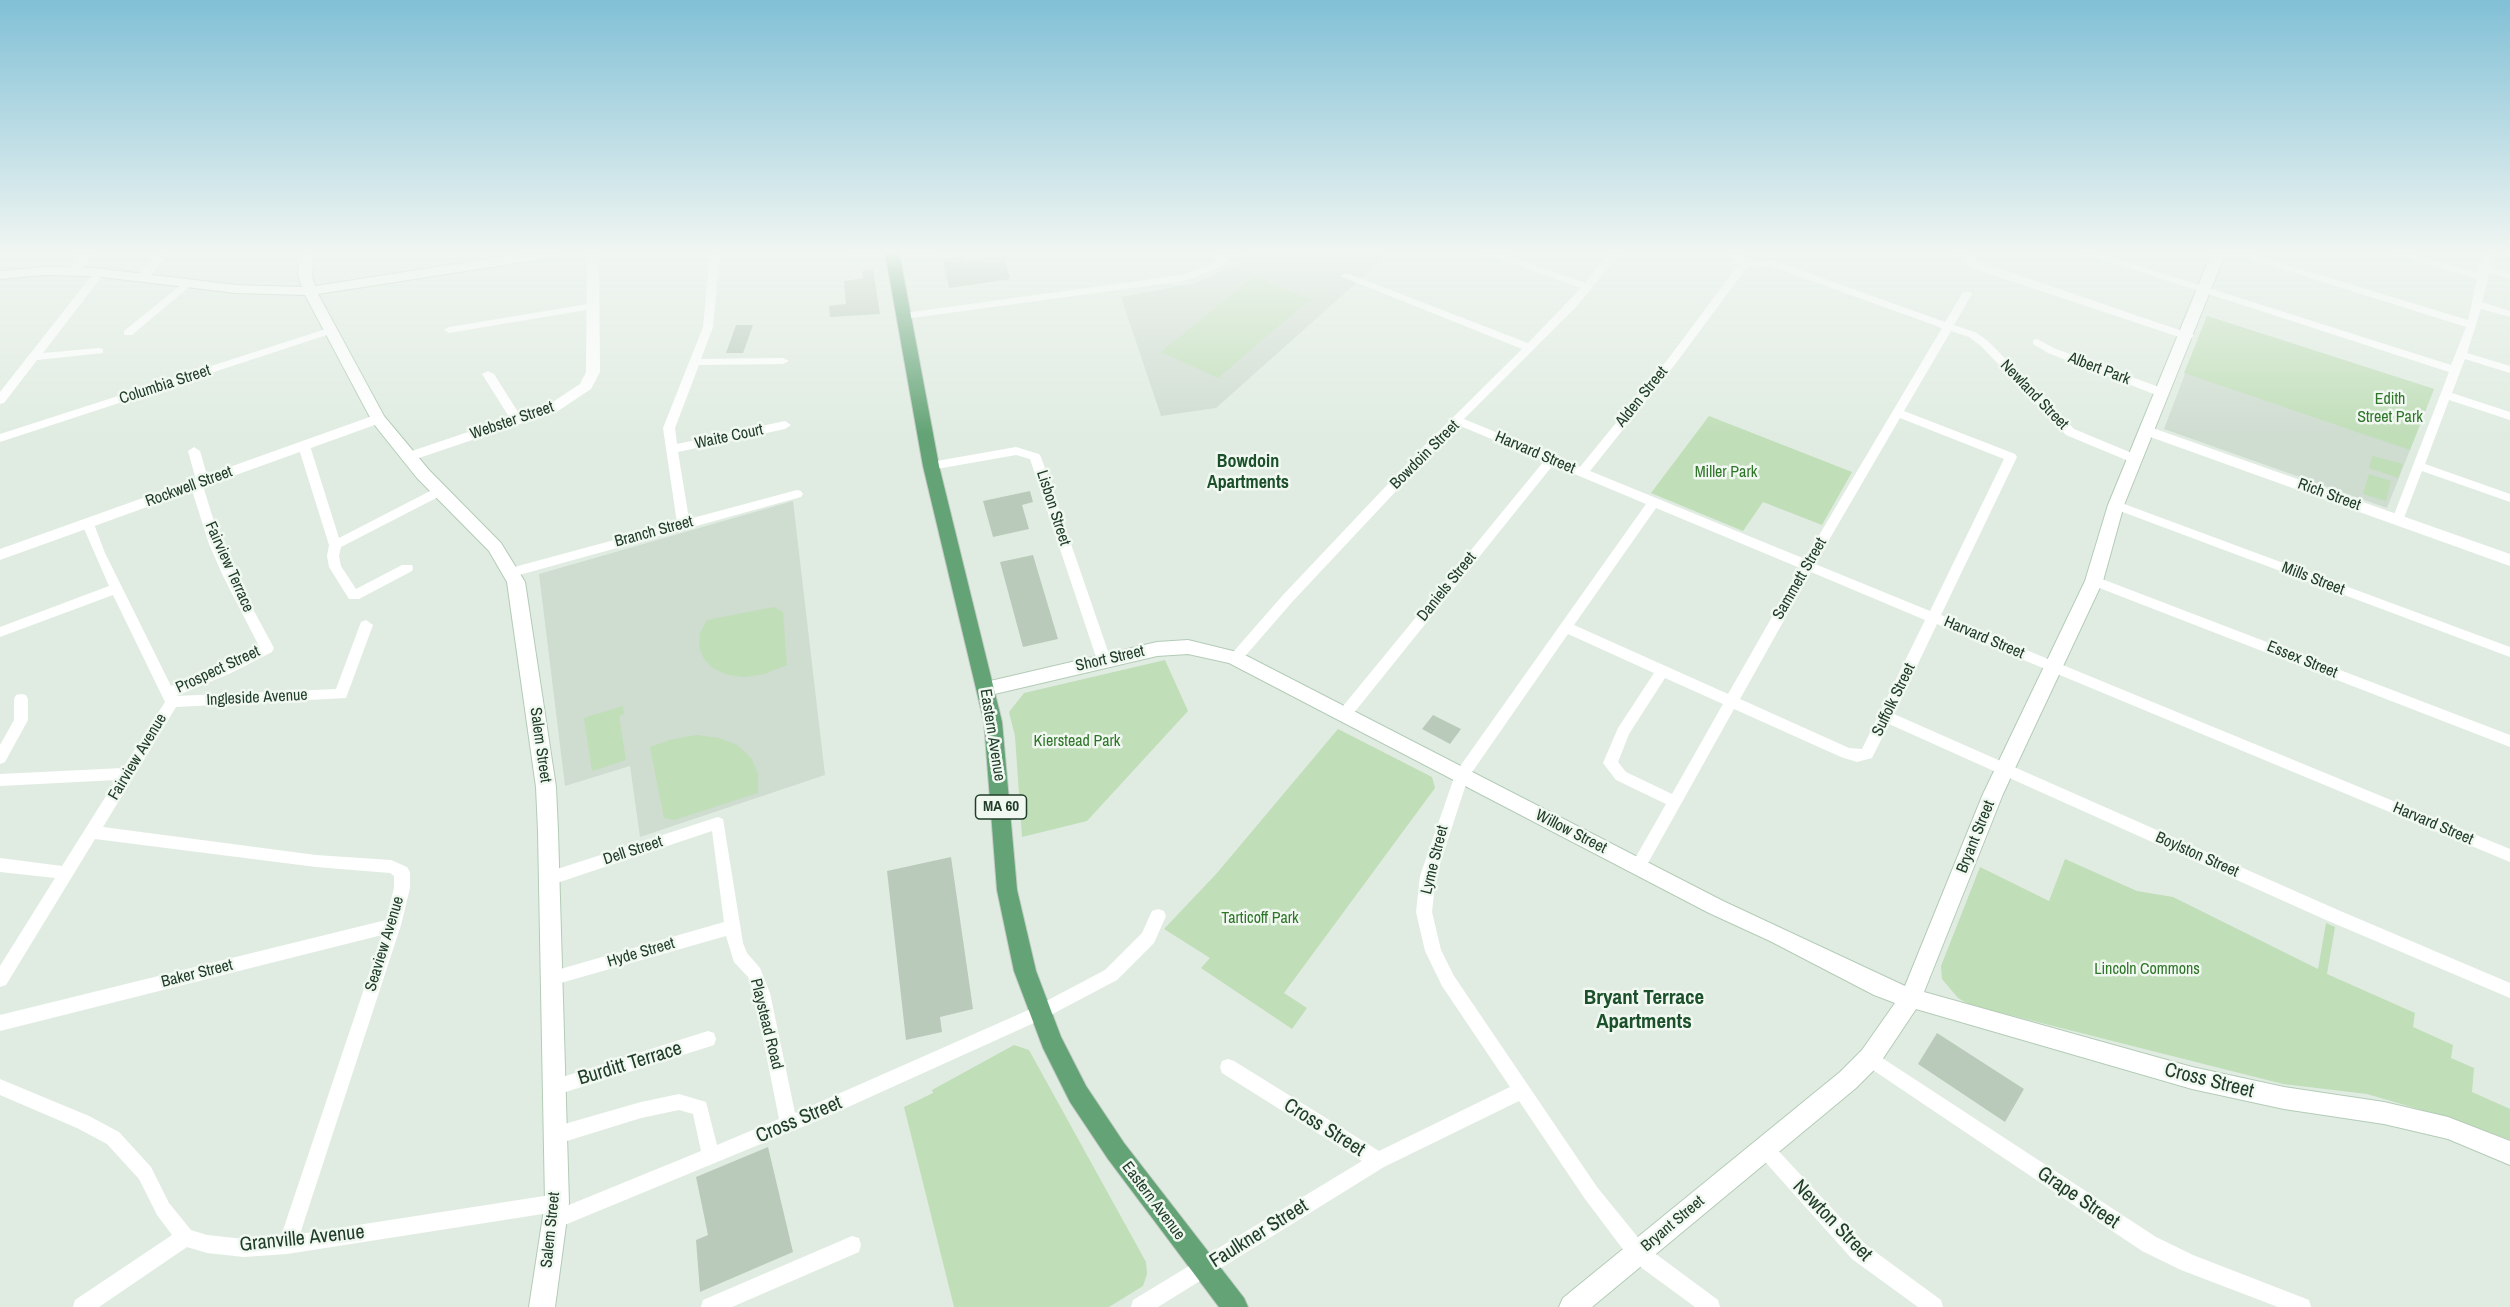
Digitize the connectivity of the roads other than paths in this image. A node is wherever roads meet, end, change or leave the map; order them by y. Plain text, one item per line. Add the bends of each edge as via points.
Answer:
1 (67, 313) edge
2 (152, 313) edge
3 (320, 313) edge
4 (552, 313) edge
5 (594, 313) edge
6 (709, 313) edge
7 (903, 313) edge
8 (926, 313) edge
9 (1440, 313) edge
10 (1563, 313) edge
11 (1708, 313) edge
12 (1914, 313) edge
13 (1957, 313) edge
14 (2121, 313) edge
15 (2195, 313) edge
16 (2276, 313) edge
17 (2433, 313) edge
18 (2475, 313) edge
19 (904, 316) junction
20 (2472, 325) junction
21 (1950, 327) junction
22 (449, 330) dead end
23 (329, 331) junction
24 (128, 333) dead end
25 (2187, 335) junction
26 (2037, 342) dead end
27 (1530, 348) junction
28 (99, 351) dead end
29 (2460, 354) junction
30 (32, 357) junction
31 (783, 361) dead end
32 (694, 362) junction
33 (2454, 370) junction
34 (2510, 370) edge
35 (488, 374) dead end
36 (2163, 393) junction
37 (2445, 395) junction
38 (0, 400) edge
39 (1899, 413) junction
40 (2510, 416) edge
41 (378, 418) junction
42 (517, 420) junction
43 (1458, 421) junction
44 (785, 425) dead end
45 (2147, 431) junction
46 (0, 438) edge
47 (304, 446) junction
48 (672, 449) junction
49 (194, 451) dead end
50 (408, 457) junction
51 (2135, 459) junction
52 (1551, 460) junction
53 (931, 466) junction
54 (2420, 466) junction
55 (1581, 473) junction
56 (200, 483) junction
57 (440, 491) junction
58 (797, 494) dead end
59 (2510, 498) edge
60 (1653, 503) junction
61 (2116, 505) junction
62 (2398, 520) junction
63 (88, 524) junction
64 (683, 524) junction
65 (335, 545) junction
66 (0, 555) edge
67 (2510, 560) edge
68 (1807, 567) junction
69 (407, 568) dead end
70 (512, 572) junction
71 (2094, 581) junction
72 (117, 588) junction
73 (1934, 616) junction
74 (366, 625) dead end
75 (1565, 627) junction
76 (0, 632) edge
77 (267, 648) joint
78 (2510, 652) edge
79 (1235, 658) junction
80 (1104, 660) junction
81 (2052, 666) junction
82 (1662, 671) junction
83 (986, 689) junction
84 (170, 698) junction
85 (21, 699) dead end
86 (1730, 702) junction
87 (1344, 715) junction
88 (1886, 716) junction
89 (2510, 741) edge
90 (0, 758) edge
91 (2005, 770) junction
92 (128, 774) junction
93 (1461, 776) junction
94 (0, 780) edge
95 (1673, 801) junction
96 (718, 823) joint
97 (92, 832) junction
98 (2510, 856) edge
99 (0, 865) edge
100 (1638, 867) junction
101 (65, 873) junction
102 (548, 879) junction
103 (1158, 916) dead end
104 (393, 925) junction
105 (732, 927) junction
106 (550, 979) junction
107 (0, 980) edge
108 (2510, 991) edge
109 (1911, 998) junction
110 (1039, 1012) junction
111 (0, 1023) edge
112 (708, 1040) dead end
113 (1870, 1058) junction
114 (1228, 1068) dead end
115 (0, 1087) edge
116 (553, 1088) junction
117 (1520, 1091) junction
118 (789, 1124) junction
119 (554, 1136) junction
120 (1765, 1149) junction
121 (2510, 1153) edge
122 (711, 1156) junction
123 (1378, 1161) junction
124 (556, 1211) junction
125 (184, 1237) junction
126 (287, 1245) junction
127 (852, 1245) dead end
128 (1638, 1253) junction
129 (1203, 1268) junction
130 (82, 1307) edge
131 (542, 1307) edge
132 (710, 1307) edge
133 (1140, 1307) edge
134 (1235, 1307) edge
135 (1572, 1307) edge
136 (1711, 1307) edge
137 (1934, 1307) edge
138 (2302, 1307) edge

1 - 30 street
2 - 24 street
3 - 23 main road, Salem Street
4 - 22 street
5 - 42 street, Webster Street via 593,372 588,382 564,402
6 - 32 street
7 - 19 main road, Eastern Avenue / MA 60
8 - 19 street
9 - 27 street
10 - 27 street, Bowdoin Street
11 - 55 street, Alden Street
12 - 21 street, Newland Street
13 - 21 street, Sammett Street
14 - 25 street
15 - 25 main road, Bryant Street
16 - 33 street
17 - 20 street
18 - 20 street
19 - 53 main road, Eastern Avenue / MA 60
20 - 29 street
21 - 39 street, Sammett Street
21 - 51 street, Newland Street via 1985,344 2073,434
23 - 41 main road, Salem Street
23 - 46 street, Columbia Street
25 - 36 main road, Bryant Street
26 - 36 street, Albert Park
27 - 43 street, Bowdoin Street
28 - 30 street
29 - 33 street
29 - 34 street
30 - 38 street
31 - 32 street
32 - 48 street via 669,425
33 - 37 street
35 - 42 street
36 - 45 main road, Bryant Street
37 - 40 street
37 - 54 street
39 - 68 street, Sammett Street
39 - 73 street, Suffolk Street via 2011,458
41 - 47 street, Rockwell Street
41 - 50 main road, Salem Street
42 - 50 street, Webster Street
43 - 52 street, Harvard Street
43 - 79 street, Bowdoin Street via 1333,549
44 - 48 street, Waite Court
45 - 51 main road, Bryant Street
45 - 62 street, Rich Street
47 - 56 street, Rockwell Street
47 - 65 street
48 - 64 street
49 - 56 street, Fairview Terrace
50 - 57 main road, Salem Street
51 - 61 main road, Bryant Street
52 - 55 street, Harvard Street
52 - 87 street, Daniels Street
53 - 80 street, Lisbon Street via 1016,451 1035,457
53 - 83 main road, Eastern Avenue / MA 60
54 - 59 street
54 - 62 street
55 - 60 street, Harvard Street
56 - 63 street, Rockwell Street
56 - 77 street, Fairview Terrace via 215,544
57 - 65 street
57 - 70 main road, Salem Street via 495,547
58 - 64 street, Branch Street
60 - 68 street, Harvard Street
60 - 75 street, Lyme Street
61 - 71 main road, Bryant Street
61 - 78 street, Mills Street
62 - 67 street, Rich Street
63 - 66 street, Rockwell Street
63 - 72 street, Fairview Avenue
64 - 70 street, Branch Street
65 - 69 street via 335,567 354,596
68 - 73 street, Harvard Street
68 - 86 street, Sammett Street
70 - 102 main road, Salem Street via 546,787
71 - 81 main road, Bryant Street
71 - 89 street, Essex Street
72 - 76 street
72 - 84 street, Fairview Avenue
73 - 81 street, Harvard Street
73 - 88 street, Suffolk Street
74 - 84 street, Ingleside Avenue via 341,694
75 - 82 street, Suffolk Street
75 - 93 street, Lyme Street
77 - 84 street, Prospect Street
79 - 80 main road, Short Street via 1205,649 1178,647
79 - 87 main road, Willow Street
80 - 83 main road, Short Street
81 - 91 main road, Bryant Street
81 - 98 street, Harvard Street
82 - 86 street, Suffolk Street
82 - 95 street via 1623,732 1610,762 1621,776
83 - 110 main road, Eastern Avenue / MA 60 via 997,748 1009,904
84 - 92 street, Fairview Avenue
85 - 90 street via 21,720
86 - 88 street, Suffolk Street via 1853,756 1869,752
86 - 95 street, Sammett Street
87 - 93 main road, Willow Street
88 - 91 street, Boylston Street
91 - 108 street, Boylston Street
91 - 109 main road, Bryant Street
92 - 94 street
92 - 97 street, Fairview Avenue
93 - 100 main road, Willow Street
93 - 117 street, Lyme Street via 1428,876 1425,921 1444,974
95 - 100 street, Sammett Street
96 - 102 street, Dell Street
96 - 105 street, Playstead Road
97 - 101 street, Fairview Avenue
97 - 104 street, Seaview Avenue via 391,867 402,872
99 - 101 street
100 - 109 main road, Willow Street via 1881,988
101 - 107 street, Fairview Avenue
102 - 106 main road, Salem Street
103 - 110 street via 1148,938 1112,975
104 - 111 street, Baker Street
104 - 126 street, Seaview Avenue
105 - 106 street, Hyde Street
105 - 118 street, Playstead Road via 737,950 754,973 762,993
106 - 116 main road, Salem Street
109 - 113 main road, Bryant Street
109 - 121 main road, Cross Street via 2227,1086 2431,1123
110 - 118 street, Cross Street
110 - 129 main road, Eastern Avenue / MA 60 via 1083,1103
112 - 116 street, Burditt Terrace
113 - 120 main road, Bryant Street
113 - 138 street, Grape Street via 2149,1244
114 - 123 street, Cross Street
115 - 125 street via 113,1138 145,1173
116 - 119 main road, Salem Street
117 - 123 street, Cross Street
117 - 128 street, Lyme Street
118 - 122 street, Cross Street
119 - 122 street via 679,1102 700,1108
119 - 124 main road, Salem Street
120 - 128 main road, Bryant Street
120 - 137 street, Newton Street via 1859,1252
122 - 124 street, Cross Street
123 - 129 street, Faulkner Street
124 - 126 street, Granville Avenue
124 - 131 main road, Salem Street
125 - 126 street, Granville Avenue via 230,1247
125 - 130 street
127 - 132 street
128 - 135 main road, Bryant Street
128 - 136 street, Lyme Street
129 - 133 street, Faulkner Street
129 - 134 main road, Eastern Avenue / MA 60

